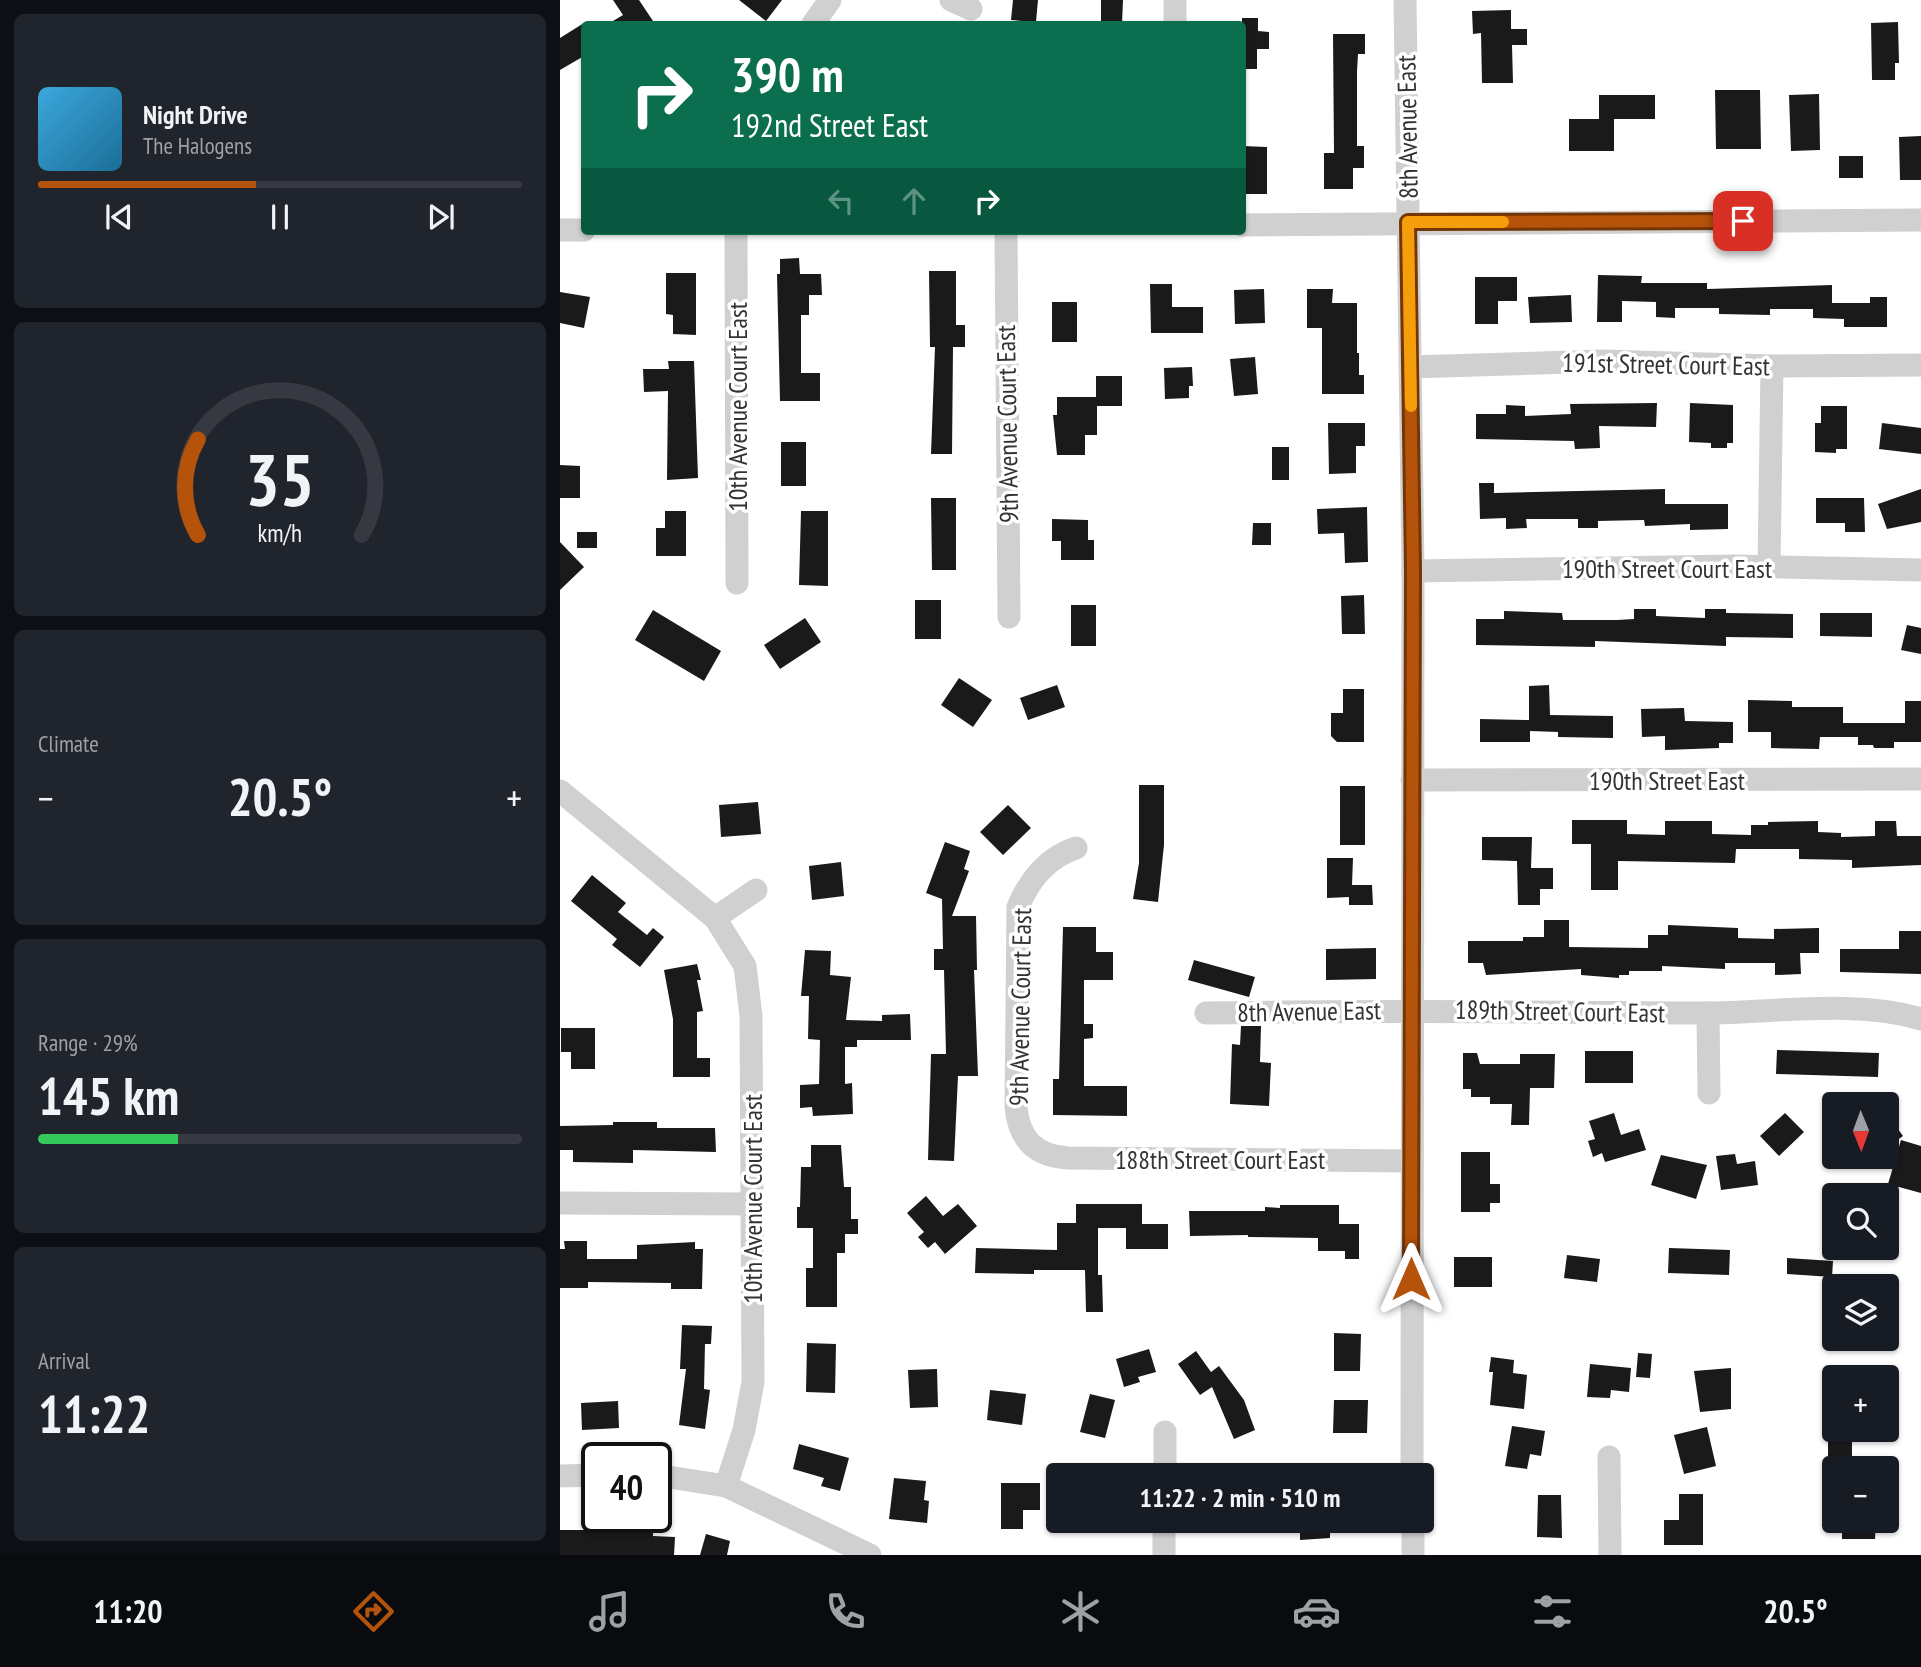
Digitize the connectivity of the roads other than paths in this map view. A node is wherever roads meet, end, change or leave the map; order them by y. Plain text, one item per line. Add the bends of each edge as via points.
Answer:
1 (830, 0) edge
2 (1175, 0) edge
3 (1405, 0) edge
4 (815, 21) edge
5 (1175, 21) edge
6 (1921, 220) edge
7 (1408, 222) junction
8 (1246, 225) edge
9 (560, 230) edge
10 (581, 230) edge
11 (736, 235) edge
12 (1006, 235) edge
13 (1921, 365) edge
14 (1772, 366) junction
15 (1410, 367) junction
16 (1769, 567) junction
17 (1921, 570) edge
18 (1413, 571) junction
19 (737, 583) dead end
20 (1009, 617) dead end
21 (1921, 779) edge
22 (1412, 780) junction
23 (560, 791) edge
24 (1076, 848) dead end
25 (756, 890) dead end
26 (715, 918) junction
27 (1412, 1010) junction
28 (1206, 1013) dead end
29 (1708, 1013) junction
30 (1921, 1019) edge
31 (1709, 1093) dead end
32 (1031, 1146) joint
33 (1412, 1161) junction
34 (560, 1203) edge
35 (752, 1204) junction
36 (1165, 1432) dead end
37 (1609, 1457) dead end
38 (1165, 1463) edge
39 (1412, 1463) edge
40 (581, 1475) edge
41 (560, 1476) edge
42 (672, 1478) edge
43 (726, 1486) junction
44 (1164, 1533) edge
45 (1413, 1533) edge
46 (870, 1555) edge
47 (1164, 1555) edge
48 (1413, 1555) edge
49 (1610, 1555) edge

1 - 4 street
2 - 5 street
3 - 7 street, 8th Avenue East
6 - 7 street
7 - 8 street
7 - 15 street, 8th Avenue East
9 - 10 street
11 - 19 street, 10th Avenue Court East
12 - 20 street, 9th Avenue Court East
13 - 14 street, 191st Street Court East
14 - 15 street, 191st Street Court East via 1603,361
14 - 16 street
15 - 18 street, 8th Avenue East
16 - 17 street, 190th Street Court East
16 - 18 street, 190th Street Court East
18 - 22 street, 8th Avenue East
21 - 22 street, 190th Street East
22 - 27 street, 8th Avenue East
23 - 26 street, 10th Avenue Court East
24 - 32 street, 9th Avenue Court East via 1063,852 1034,877 1018,907 1016,1107 1018,1126
25 - 26 street
26 - 35 street, 10th Avenue Court East via 745,966 751,1016
27 - 28 street, 8th Avenue East
27 - 29 street, 189th Street Court East
27 - 33 street, 8th Avenue East
29 - 30 street, 189th Street Court East via 1871,1011
29 - 31 street
32 - 33 street, 188th Street Court East via 1051,1157 1068,1158
33 - 39 street, 8th Avenue East
34 - 35 street
35 - 43 street, 10th Avenue Court East via 752,1382 744,1430
36 - 38 street
37 - 49 street
40 - 41 street
42 - 43 street
43 - 46 street
44 - 47 street
45 - 48 street

